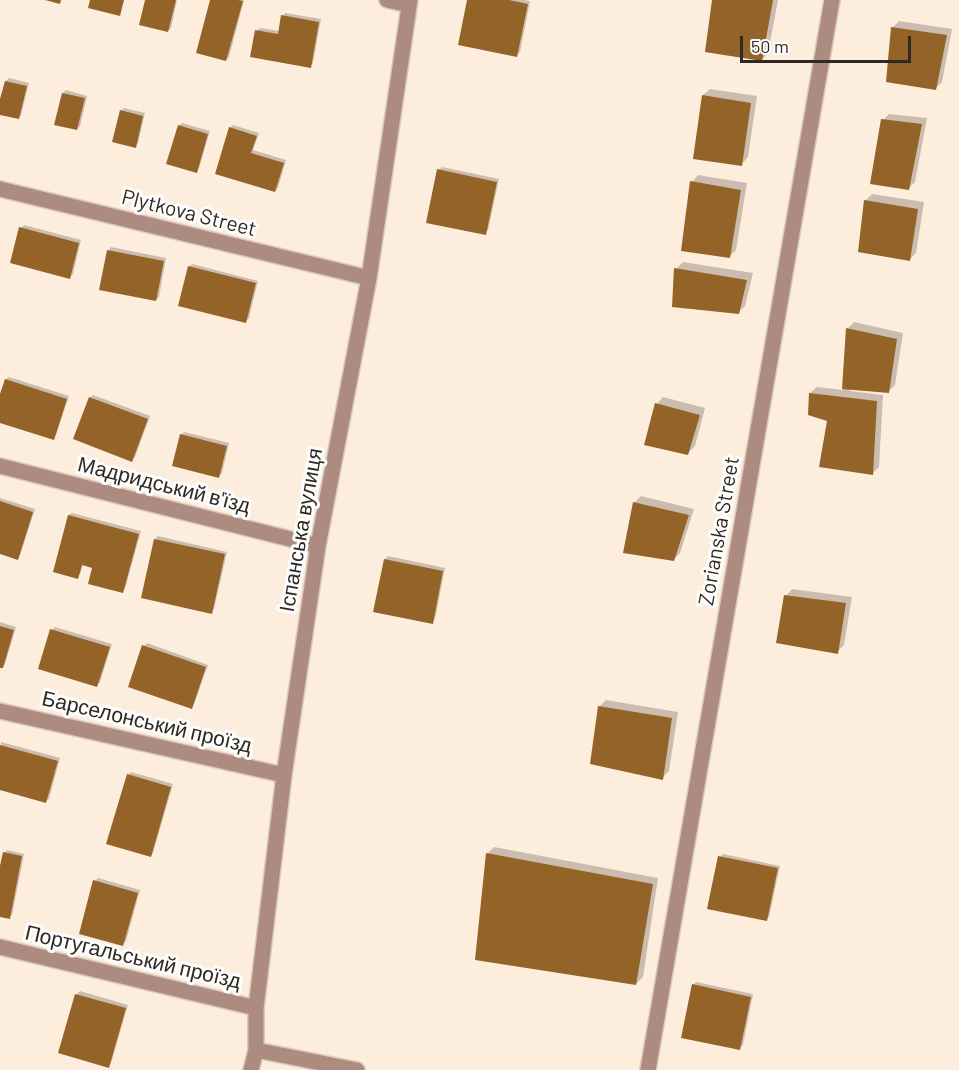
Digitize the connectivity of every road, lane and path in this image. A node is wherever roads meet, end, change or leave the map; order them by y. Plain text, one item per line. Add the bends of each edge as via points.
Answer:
1 (387, 0) edge
2 (832, 0) edge
3 (409, 2) edge
4 (0, 189) edge
5 (369, 278) junction
6 (0, 466) edge
7 (318, 546) junction
8 (0, 711) edge
9 (284, 775) junction
10 (0, 947) edge
11 (256, 1008) junction
12 (256, 1050) junction
13 (252, 1070) edge
14 (357, 1070) edge
15 (648, 1070) edge

1 - 3 street
2 - 15 street, Zorianska Street
3 - 5 street, Іспанська вулиця
4 - 5 street, Plytkova Street
5 - 7 street, Іспанська вулиця
6 - 7 street, Мадридський в'їзд
7 - 9 street, Іспанська вулиця
8 - 9 street, Барселонський проїзд
9 - 11 street, Іспанська вулиця
10 - 11 street, Португальський проїзд
11 - 12 street, Іспанська вулиця
12 - 13 street, Іспанська вулиця
12 - 14 street

